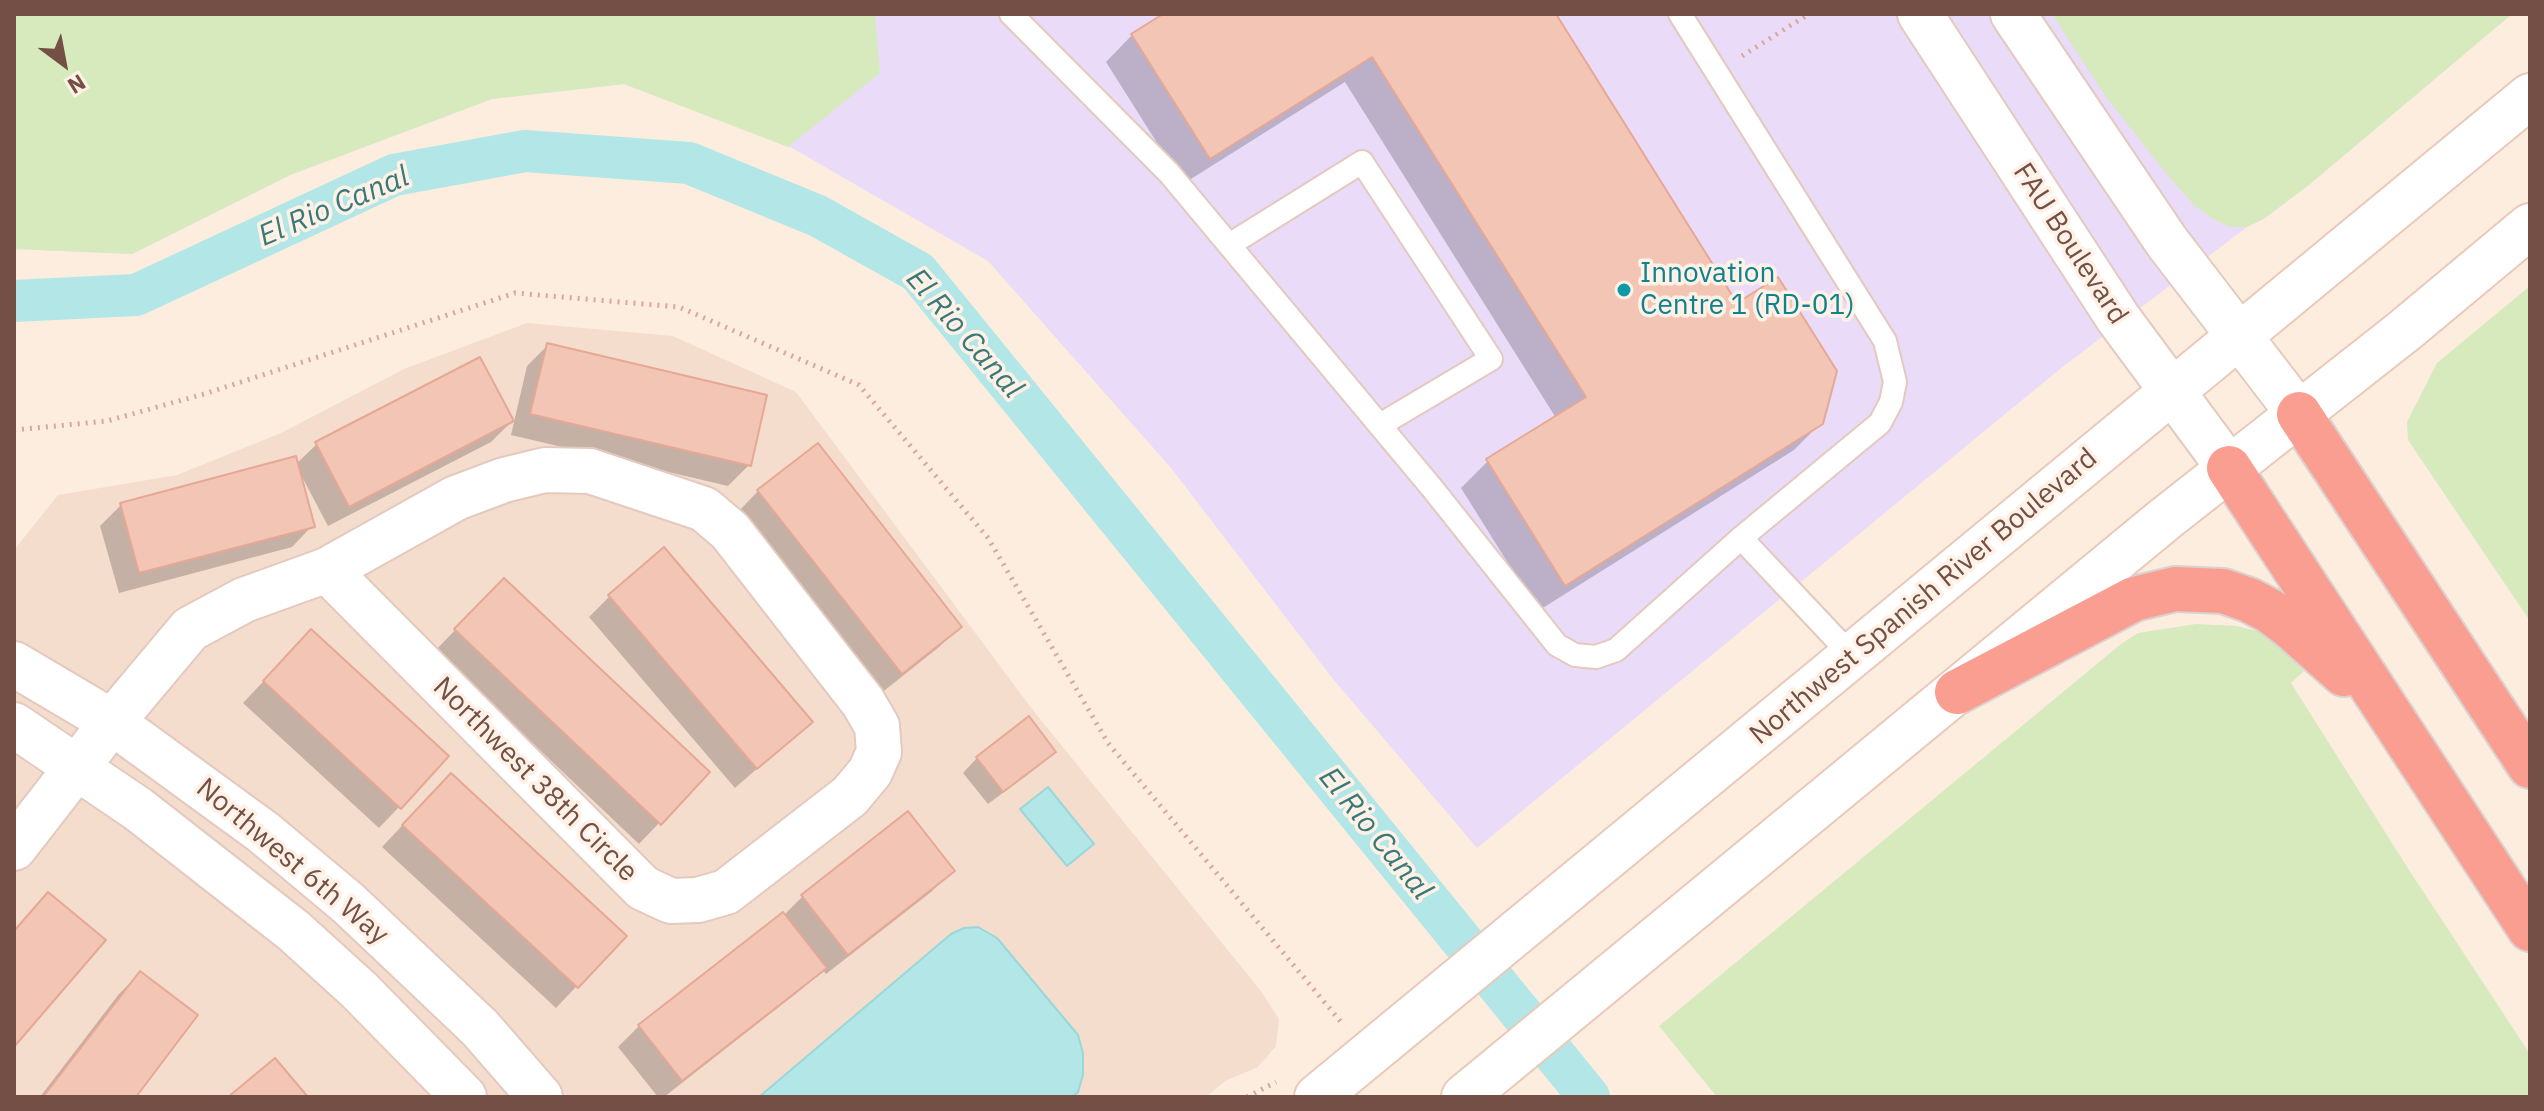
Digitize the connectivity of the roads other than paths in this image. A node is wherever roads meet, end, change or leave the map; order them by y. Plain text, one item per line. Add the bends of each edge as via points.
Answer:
1 (1680, 14) edge
2 (1920, 14) edge
3 (2013, 14) edge
4 (1022, 17) edge
5 (2530, 96) edge
6 (2530, 226) edge
7 (1229, 245) junction
8 (2240, 336) junction
9 (2172, 392) junction
10 (2299, 414) junction
11 (1380, 425) junction
12 (2229, 468) junction
13 (1741, 538) junction
14 (327, 570) junction
15 (1852, 656) junction
16 (14, 664) edge
17 (1957, 692) junction
18 (2387, 713) junction
19 (112, 722) junction
20 (14, 725) edge
21 (77, 766) junction
22 (2530, 766) edge
23 (14, 848) edge
24 (2530, 929) edge
25 (1468, 1094) edge
26 (464, 1097) edge
27 (540, 1097) edge
28 (1317, 1097) edge

1 - 13 lane via 1885,341 1895,382 1880,423
2 - 9 street, FAU Boulevard
3 - 8 street via 2167,242
4 - 7 lane
5 - 8 street, Northwest Spanish River Boulevard
6 - 10 street
7 - 11 lane
7 - 11 lane via 1362,162 1491,359
8 - 9 street, Northwest Spanish River Boulevard
8 - 10 street
9 - 12 street, FAU Boulevard
9 - 15 street, Northwest Spanish River Boulevard
10 - 12 street
10 - 22 highway
11 - 13 lane via 1557,645 1575,655 1596,657 1616,650
12 - 17 street
12 - 18 highway
13 - 15 lane
14 - 14 street, Northwest 38th Circle via 456,498 504,480 545,470 604,475 704,509 730,531 863,702 877,726 879,752 850,796 726,892 671,901 643,888
14 - 19 street, Northwest 38th Circle via 244,600 190,629
15 - 28 street, Northwest Spanish River Boulevard
16 - 19 street, Northwest 6th Way
17 - 18 highway via 2134,599 2199,589 2223,591 2270,611
17 - 25 street
18 - 24 highway
19 - 21 street, Northwest 38th Circle
19 - 27 street, Northwest 6th Way via 263,832 348,903 480,1028
20 - 21 street, Northwest 6th Way
21 - 23 street, Northwest 38th Circle
21 - 26 street, Northwest 6th Way via 294,931

